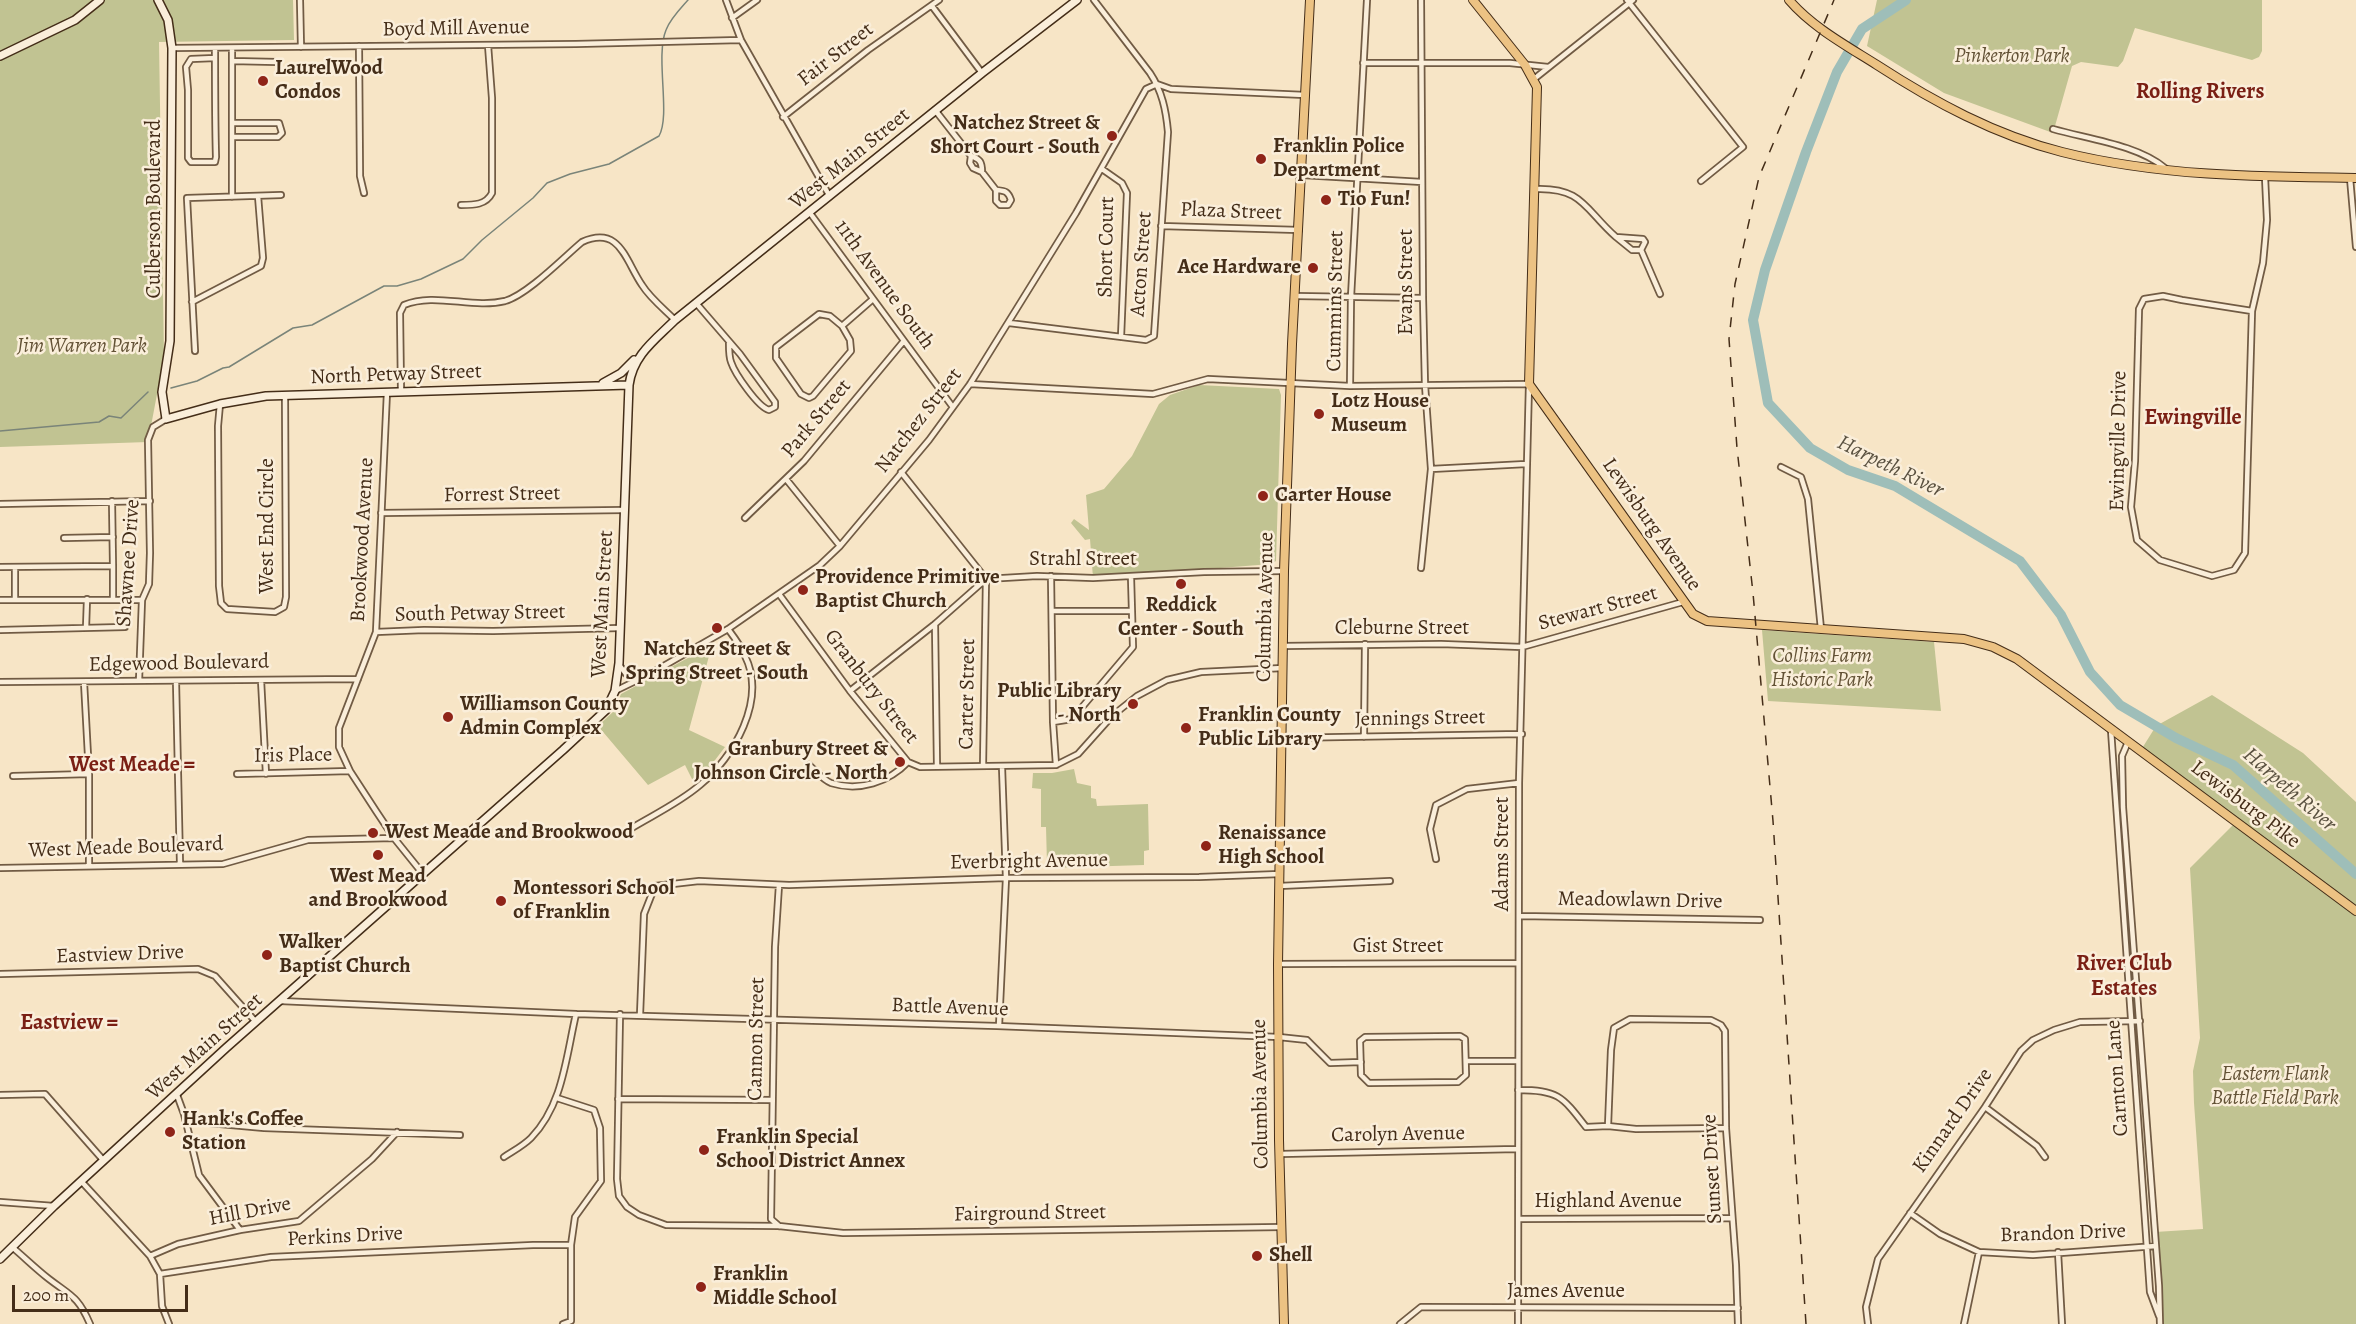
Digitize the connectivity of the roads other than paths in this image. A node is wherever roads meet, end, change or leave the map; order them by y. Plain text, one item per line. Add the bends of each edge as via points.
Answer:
1 (100, 0) edge
2 (158, 0) edge
3 (300, 0) edge
4 (726, 0) edge
5 (757, 0) edge
6 (939, 0) edge
7 (1077, 0) edge
8 (1094, 0) edge
9 (1310, 0) edge
10 (1366, 0) edge
11 (1421, 0) edge
12 (1473, 0) edge
13 (1789, 0) edge
14 (1630, 1) edge
15 (932, 6) junction
16 (732, 18) junction
17 (741, 40) junction
18 (488, 45) junction
19 (358, 46) junction
20 (301, 47) junction
21 (172, 48) junction
22 (214, 48) junction
23 (232, 48) junction
24 (0, 56) edge
25 (215, 58) junction
26 (232, 61) junction
27 (278, 62) dead end
28 (1363, 63) junction
29 (1421, 64) junction
30 (1525, 65) junction
31 (1548, 67) junction
32 (982, 73) junction
33 (1534, 79) junction
34 (1157, 84) junction
35 (1305, 95) junction
36 (935, 110) junction
37 (783, 117) junction
38 (232, 123) junction
39 (2053, 129) dead end
40 (232, 137) junction
41 (971, 156) junction
42 (1102, 169) junction
43 (2168, 170) junction
44 (982, 172) junction
45 (1302, 175) junction
46 (2265, 176) junction
47 (2353, 178) edge
48 (1357, 179) junction
49 (1701, 181) dead end
50 (1422, 182) junction
51 (1534, 189) junction
52 (996, 190) dead end
53 (364, 193) dead end
54 (281, 195) dead end
55 (829, 195) junction
56 (258, 196) junction
57 (232, 197) junction
58 (461, 205) dead end
59 (810, 213) junction
60 (1161, 226) junction
61 (1299, 230) junction
62 (1616, 237) junction
63 (2356, 247) edge
64 (1641, 250) junction
65 (1660, 294) dead end
66 (1295, 296) junction
67 (1351, 297) junction
68 (1423, 298) junction
69 (873, 299) junction
70 (192, 302) junction
71 (696, 303) junction
72 (2253, 311) junction
73 (675, 320) junction
74 (1009, 323) junction
75 (842, 326) junction
76 (1121, 337) junction
77 (903, 342) junction
78 (729, 343) junction
79 (195, 351) dead end
80 (640, 354) junction
81 (970, 384) junction
82 (1292, 384) junction
83 (1529, 384) junction
84 (629, 385) junction
85 (1425, 385) junction
86 (595, 386) junction
87 (1350, 386) junction
88 (401, 391) junction
89 (387, 392) junction
90 (285, 396) junction
91 (220, 404) junction
92 (952, 406) junction
93 (166, 419) junction
94 (1526, 464) junction
95 (1781, 467) dead end
96 (1431, 469) junction
97 (901, 472) junction
98 (786, 479) junction
99 (112, 501) junction
100 (150, 501) junction
101 (0, 504) edge
102 (624, 510) junction
103 (381, 513) junction
104 (745, 518) dead end
105 (112, 537) junction
106 (64, 538) dead end
107 (840, 546) junction
108 (113, 566) junction
109 (0, 567) edge
110 (15, 567) junction
111 (1421, 568) dead end
112 (1284, 571) junction
113 (1051, 576) junction
114 (1131, 577) junction
115 (986, 579) junction
116 (779, 594) junction
117 (113, 599) junction
118 (0, 600) edge
119 (15, 600) junction
120 (87, 600) junction
121 (142, 600) junction
122 (1683, 602) junction
123 (1052, 611) junction
124 (1132, 611) junction
125 (935, 624) junction
126 (125, 627) dead end
127 (86, 628) junction
128 (620, 628) junction
129 (728, 629) junction
130 (1821, 629) junction
131 (0, 630) edge
132 (376, 632) junction
133 (1365, 644) junction
134 (1283, 646) junction
135 (1522, 647) junction
136 (619, 663) junction
137 (1283, 668) junction
138 (648, 675) junction
139 (358, 679) junction
140 (261, 680) junction
141 (139, 681) junction
142 (176, 681) junction
143 (0, 682) edge
144 (84, 682) junction
145 (615, 691) junction
146 (850, 691) junction
147 (1053, 722) junction
148 (2111, 728) junction
149 (1522, 734) junction
150 (1364, 736) junction
151 (1282, 738) junction
152 (2128, 742) junction
153 (908, 762) junction
154 (809, 765) dead end
155 (1056, 765) junction
156 (937, 766) junction
157 (983, 766) junction
158 (1002, 767) junction
159 (350, 771) junction
160 (89, 774) junction
161 (237, 774) dead end
162 (266, 774) junction
163 (13, 776) dead end
164 (1519, 783) junction
165 (630, 829) dead end
166 (394, 838) junction
167 (1436, 859) dead end
168 (180, 864) junction
169 (89, 866) junction
170 (0, 868) edge
171 (423, 874) junction
172 (1280, 874) junction
173 (1006, 878) junction
174 (1390, 881) dead end
175 (779, 885) junction
176 (1280, 886) junction
177 (2356, 911) edge
178 (1520, 916) junction
179 (1760, 920) dead end
180 (1518, 963) junction
181 (1278, 964) junction
182 (0, 974) edge
183 (280, 1001) junction
184 (576, 1014) junction
185 (620, 1014) junction
186 (640, 1015) junction
187 (775, 1019) junction
188 (2131, 1021) junction
189 (2140, 1021) junction
190 (256, 1022) junction
191 (999, 1026) junction
192 (1279, 1037) junction
193 (1518, 1060) junction
194 (1466, 1061) junction
195 (1361, 1062) junction
196 (1518, 1090) junction
197 (0, 1095) edge
198 (177, 1095) junction
199 (557, 1098) junction
200 (618, 1099) junction
201 (772, 1101) junction
202 (1984, 1107) junction
203 (184, 1114) junction
204 (1608, 1126) junction
205 (1726, 1128) junction
206 (398, 1132) junction
207 (460, 1135) dead end
208 (1517, 1149) junction
209 (1280, 1154) junction
210 (504, 1157) dead end
211 (2045, 1157) dead end
212 (104, 1161) junction
213 (81, 1181) junction
214 (0, 1202) edge
215 (54, 1206) junction
216 (1910, 1213) junction
217 (1732, 1218) junction
218 (1520, 1219) junction
219 (778, 1226) junction
220 (1282, 1227) junction
221 (240, 1230) junction
222 (571, 1245) junction
223 (2156, 1246) junction
224 (12, 1247) junction
225 (2146, 1248) junction
226 (1980, 1252) junction
227 (2058, 1252) junction
228 (150, 1256) junction
229 (0, 1259) edge
230 (160, 1274) junction
231 (1738, 1308) junction
232 (1517, 1309) junction
233 (2159, 1316) junction
234 (87, 1322) edge
235 (571, 1323) edge
236 (169, 1324) edge
237 (563, 1324) edge
238 (1284, 1324) edge
239 (1400, 1324) edge
240 (1518, 1324) edge
241 (1738, 1324) edge
242 (1868, 1324) edge
243 (1964, 1324) edge
244 (2062, 1324) edge
245 (2160, 1324) edge

1 - 24 main road via 75,20
2 - 21 main road, Culberson Boulevard via 168,20
3 - 20 street
4 - 16 street
5 - 16 street
6 - 15 street, Fair Street
7 - 32 main road, West Main Street
8 - 34 street
9 - 35 main road, Columbia Avenue
10 - 28 street, Cummins Street
11 - 29 street, Evans Street
12 - 30 main road
13 - 43 main road via 1825,31 1924,95 1971,119 2060,151
14 - 31 street
14 - 49 street via 1743,147
15 - 32 street
15 - 37 street, Fair Street
16 - 17 street
17 - 18 street, Boyd Mill Avenue
17 - 37 street
18 - 19 street, Boyd Mill Avenue
18 - 58 street via 492,193 486,201
19 - 20 street, Boyd Mill Avenue
19 - 53 street via 360,176
20 - 23 street, Boyd Mill Avenue
21 - 22 street, Boyd Mill Avenue
21 - 93 main road, Culberson Boulevard via 170,341 162,392
22 - 23 street, Boyd Mill Avenue
22 - 25 street
23 - 26 street
25 - 25 street via 215,162 191,162 186,67 191,59
26 - 27 street
26 - 38 street
28 - 29 street
28 - 48 street, Cummins Street
29 - 30 street
29 - 50 street, Evans Street
30 - 31 street
30 - 33 main road
31 - 33 street
32 - 36 main road, West Main Street
33 - 51 main road
34 - 35 street via 1171,89
34 - 42 street, Natchez Street via 1146,89
34 - 60 street, Acton Street via 1168,132
35 - 45 main road, Columbia Avenue
36 - 41 street
36 - 55 main road, West Main Street
37 - 55 street
38 - 40 street
38 - 40 street via 279,123 282,133 278,137
39 - 43 street via 2140,153
40 - 57 street
41 - 44 street via 978,158
41 - 44 street via 973,168
42 - 74 street, Natchez Street
42 - 76 street, Short Court via 1122,183 1127,194
43 - 46 main road
44 - 52 street
45 - 48 street
45 - 61 main road, Columbia Avenue
46 - 47 main road
46 - 72 street, Ewingville Drive via 2267,220
47 - 63 street
48 - 50 street
48 - 67 street, Cummins Street
50 - 68 street, Evans Street
51 - 62 street via 1550,188 1577,196
51 - 83 main road
54 - 56 street
55 - 59 main road, West Main Street
56 - 57 street
56 - 70 street via 261,266
57 - 70 street via 187,198
59 - 69 street, 11th Avenue South
59 - 71 main road, West Main Street
60 - 61 street, Plaza Street
60 - 76 street, Acton Street via 1154,336 1146,340
61 - 66 main road, Columbia Avenue
62 - 64 street via 1632,250
62 - 64 street via 1643,239
64 - 65 street
66 - 67 street
66 - 82 main road, Columbia Avenue
67 - 68 street
67 - 87 street, Cummins Street
68 - 85 street, Evans Street
69 - 75 street
69 - 77 street, 11th Avenue South
70 - 79 street
71 - 73 main road, West Main Street
71 - 78 street
72 - 72 street, Ewingville Drive via 2246,553 2234,570 2212,576 2160,560 2138,540 2131,507 2139,309 2144,299 2163,296
73 - 80 main road, West Main Street
73 - 88 street via 643,287 614,240 593,237 508,300 415,300 404,305 400,313
74 - 76 street, Acton Street
74 - 81 street, Natchez Street
75 - 75 street via 851,351 813,396 801,394 776,358 777,347 819,314 830,316
77 - 92 street, 11th Avenue South
77 - 98 street, Park Street
78 - 78 street via 731,364 754,399 765,409 775,407
80 - 84 main road, West Main Street
80 - 86 main road via 621,373
81 - 82 street via 1153,394 1208,379
81 - 92 street, Natchez Street
82 - 87 street
82 - 112 main road, Columbia Avenue
83 - 85 street
83 - 94 street, Adams Street
83 - 122 main road, Lewisburg Avenue
84 - 86 main road, North Petway Street
84 - 102 main road, West Main Street
85 - 87 street
85 - 96 street, Evans Street
86 - 88 main road, North Petway Street
88 - 89 main road, North Petway Street
89 - 90 main road, North Petway Street
89 - 103 street, Brookwood Avenue
90 - 91 main road, North Petway Street
90 - 91 street, West End Circle via 286,597 284,606 275,612 226,609 222,603
91 - 93 main road, North Petway Street
92 - 97 street, Natchez Street
93 - 100 street, Shawnee Drive via 153,428 148,440
94 - 96 street
94 - 135 street, Adams Street
95 - 130 street via 1801,477 1809,499
96 - 111 street, Evans Street
97 - 107 street, Natchez Street
97 - 115 street
98 - 104 street
98 - 107 street, Park Street
99 - 100 street
99 - 101 street
99 - 105 street
100 - 121 street, Shawnee Drive via 149,584
102 - 103 street, Forrest Street
102 - 128 main road, West Main Street
103 - 132 street, Brookwood Avenue
105 - 106 street
105 - 108 street
107 - 116 street, Natchez Street
108 - 110 street
108 - 117 street
109 - 110 street
110 - 119 street
112 - 114 street, Strahl Street
112 - 134 main road, Columbia Avenue
113 - 114 street, Strahl Street
113 - 115 street, Strahl Street
113 - 123 street
114 - 124 street
115 - 125 street
115 - 157 street, Carter Street
116 - 129 street, Natchez Street
116 - 146 street, Granbury Street
117 - 120 street
117 - 121 street
118 - 119 street
119 - 120 street
120 - 127 street
121 - 141 street, Shawnee Drive
122 - 130 main road, Lewisburg Avenue via 1693,614 1707,621
122 - 135 street, Stewart Street
123 - 124 street
123 - 147 street
124 - 147 street via 1133,647 1072,718
125 - 146 street
125 - 156 street
126 - 127 street
127 - 131 street
128 - 132 street, South Petway Street
128 - 136 main road, West Main Street
129 - 138 street, Natchez Street
129 - 165 street via 746,656 752,684 751,704 739,734 724,761 698,787
130 - 148 main road, Lewisburg Avenue via 1964,639 1993,647 2017,658
132 - 139 street, Brookwood Avenue
133 - 134 street, Cleburne Street
133 - 135 street, Cleburne Street
133 - 150 street
134 - 137 main road, Columbia Avenue
135 - 149 street, Adams Street
136 - 138 street via 630,676
136 - 145 main road, West Main Street
137 - 151 main road, Columbia Avenue
137 - 155 street, Granbury Street via 1201,672 1167,680 1137,696 1112,716 1078,754
138 - 145 street, Natchez Street
139 - 140 street, Edgewood Boulevard
139 - 159 street, Brookwood Avenue via 339,728 339,747
140 - 142 street, Edgewood Boulevard
140 - 162 street
141 - 142 street, Edgewood Boulevard
141 - 144 street, Edgewood Boulevard
142 - 168 street
143 - 144 street, Edgewood Boulevard
144 - 160 street
145 - 171 main road, West Main Street via 606,710 593,723
146 - 153 street, Granbury Street
147 - 155 street
148 - 152 main road, Lewisburg Pike
148 - 188 street, Carnton Lane
149 - 150 street, Jennings Street
149 - 164 street, Adams Street
150 - 151 street, Jennings Street
151 - 172 main road, Columbia Avenue
152 - 177 main road, Lewisburg Pike
152 - 189 street, Carnton Lane via 2122,756 2122,787
153 - 154 street via 897,773 865,785 847,786 829,782
153 - 156 street, Granbury Street via 920,767
155 - 158 street, Granbury Street
156 - 157 street, Granbury Street
157 - 158 street, Granbury Street
158 - 173 street
159 - 162 street, Iris Place
159 - 166 street, Brookwood Avenue
160 - 163 street
160 - 169 street
161 - 162 street, Iris Place
164 - 167 street via 1467,789 1436,805 1430,829
164 - 178 street, Adams Street
166 - 168 street, West Meade Boulevard via 308,840 223,864
166 - 171 street, Brookwood Avenue
168 - 169 street, West Meade Boulevard
169 - 170 street, West Meade Boulevard
171 - 183 main road, West Main Street
172 - 173 street, Everbright Avenue
172 - 176 main road, Columbia Avenue
173 - 175 street, Everbright Avenue
173 - 191 street
174 - 176 street
175 - 186 street, Everbright Avenue via 699,881 655,886 644,914
175 - 187 street, Cannon Street
176 - 181 main road, Columbia Avenue
178 - 179 street, Meadowlawn Drive
178 - 180 street, Adams Street
180 - 181 street, Gist Street
180 - 193 street, Adams Street
181 - 192 main road, Columbia Avenue
182 - 190 street, Eastview Drive via 198,969 215,976
183 - 184 street, Battle Avenue
183 - 190 main road, West Main Street
184 - 185 street, Battle Avenue
184 - 199 street
185 - 186 street, Battle Avenue
185 - 200 street
186 - 187 street, Battle Avenue
187 - 191 street, Battle Avenue
187 - 201 street, Cannon Street
188 - 189 street, Kinnard Drive
188 - 202 street, Kinnard Drive via 2080,1022 2033,1040 2021,1051
188 - 225 street, Carnton Lane
189 - 223 street, Carnton Lane
190 - 198 main road, West Main Street
191 - 192 street, Battle Avenue
192 - 195 street, Battle Avenue via 1307,1040 1330,1063
192 - 209 main road, Columbia Avenue
193 - 194 street
193 - 196 street, Adams Street
194 - 195 street via 1466,1075 1458,1082 1369,1083 1361,1075
194 - 195 street via 1465,1039 1460,1036 1365,1037 1360,1041
196 - 204 street via 1543,1090 1565,1100 1586,1127
196 - 208 street, Adams Street
197 - 212 street via 45,1094
198 - 203 street
198 - 212 main road, West Main Street
199 - 210 street via 530,1140
199 - 222 street via 594,1110 600,1128 601,1181 574,1217
200 - 201 street
200 - 219 street via 616,1179 619,1196 627,1207 666,1225
201 - 219 street, Cannon Street via 771,1219
202 - 211 street via 2037,1146
202 - 216 street, Kinnard Drive
203 - 206 street via 209,1123 264,1128
203 - 221 street via 199,1175
204 - 205 street
204 - 205 street, Sunset Drive via 1614,1028 1630,1019 1711,1020 1725,1031
205 - 217 street, Sunset Drive
206 - 207 street
206 - 221 street, Hill Drive via 299,1221
208 - 209 street, Carolyn Avenue
208 - 218 street, Adams Street
209 - 220 main road, Columbia Avenue
212 - 213 main road, West Main Street
213 - 215 main road, West Main Street
213 - 228 street
214 - 215 street
215 - 224 main road, West Main Street
216 - 226 street, Brandon Drive via 1940,1234
216 - 242 street, Kinnard Drive via 1878,1259 1866,1307
217 - 218 street, Highland Avenue
217 - 231 street, Sunset Drive
218 - 232 street, Adams Street
219 - 220 street, Fairground Street via 843,1233
220 - 238 main road, Columbia Avenue
221 - 228 street, Hill Drive via 178,1244
222 - 230 street, Perkins Drive via 271,1257
222 - 235 street
223 - 225 street, Brandon Drive
223 - 233 street, Carnton Lane
224 - 229 main road, West Main Street
224 - 234 street via 72,1294
225 - 227 street, Brandon Drive
225 - 233 street, Carnton Lane via 2150,1292
226 - 227 street, Brandon Drive
226 - 243 street
227 - 244 street
228 - 230 street
230 - 236 street via 162,1306
231 - 232 street, James Avenue
231 - 241 street, Sunset Drive
232 - 239 street, James Avenue via 1421,1307
232 - 240 street, Adams Street
233 - 245 street, Carnton Lane
235 - 237 street

